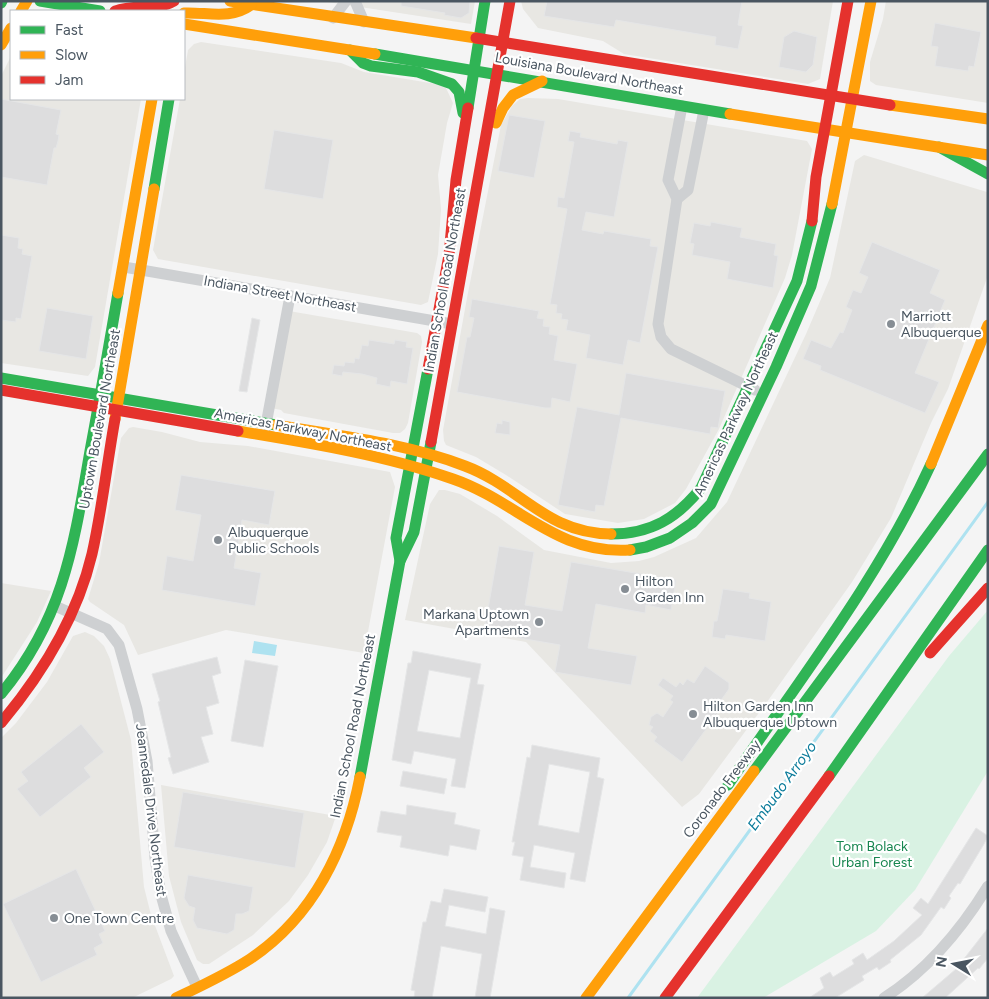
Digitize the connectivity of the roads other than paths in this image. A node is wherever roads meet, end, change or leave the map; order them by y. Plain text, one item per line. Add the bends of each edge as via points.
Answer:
1 (40, 1) edge
2 (174, 1) edge
3 (230, 1) edge
4 (346, 1) edge
5 (355, 1) edge
6 (484, 1) edge
7 (510, 1) edge
8 (848, 1) edge
9 (871, 1) edge
10 (251, 5) junction
11 (94, 10) edge
12 (116, 10) edge
13 (185, 13) edge
14 (333, 18) junction
15 (364, 22) junction
16 (185, 24) edge
17 (10, 30) edge
18 (478, 39) junction
19 (503, 41) junction
20 (1, 45) edge
21 (350, 50) junction
22 (474, 69) junction
23 (498, 73) junction
24 (543, 81) junction
25 (829, 96) junction
26 (852, 99) junction
27 (152, 100) edge
28 (169, 100) edge
29 (682, 106) junction
30 (704, 110) junction
31 (988, 119) edge
32 (465, 124) junction
33 (825, 131) junction
34 (845, 134) junction
35 (939, 147) junction
36 (988, 155) edge
37 (988, 174) edge
38 (478, 180) junction
39 (678, 199) junction
40 (124, 267) junction
41 (140, 270) junction
42 (290, 296) junction
43 (436, 321) junction
44 (452, 324) junction
45 (988, 325) edge
46 (1, 378) edge
47 (748, 387) junction
48 (1, 390) edge
49 (101, 394) junction
50 (763, 394) junction
51 (120, 398) junction
52 (98, 409) junction
53 (117, 412) junction
54 (266, 422) junction
55 (264, 437) junction
56 (412, 450) junction
57 (988, 454) edge
58 (428, 455) junction
59 (409, 466) junction
60 (426, 470) junction
61 (988, 550) edge
62 (400, 561) junction
63 (988, 588) edge
64 (55, 606) junction
65 (72, 614) junction
66 (1, 694) edge
67 (872, 718) junction
68 (1, 723) edge
69 (679, 871) junction
70 (988, 886) edge
71 (197, 988) junction
72 (176, 998) edge
73 (586, 998) edge
74 (665, 998) edge
75 (884, 998) edge

1 - 11 main road
2 - 12 main road via 163,7 124,5
3 - 10 main road, Louisiana Boulevard Northeast
4 - 14 street
5 - 15 street
6 - 18 main road, Indian School Road Northeast
7 - 19 main road, Indian School Road Northeast
8 - 25 main road, Americas Parkway Northeast
9 - 26 main road, Americas Parkway Northeast
10 - 13 main road via 233,15
10 - 14 main road, Louisiana Boulevard Northeast
14 - 15 main road, Louisiana Boulevard Northeast
15 - 18 main road, Louisiana Boulevard Northeast
16 - 21 main road, Louisiana Boulevard Northeast
17 - 20 main road
18 - 19 main road, Louisiana Boulevard Northeast
18 - 22 main road, Indian School Road Northeast
19 - 23 main road, Indian School Road Northeast
19 - 25 main road, Louisiana Boulevard Northeast
21 - 22 main road, Louisiana Boulevard Northeast
21 - 32 main road via 362,63 371,66 450,81 459,90
22 - 23 main road, Louisiana Boulevard Northeast
22 - 32 main road, Indian School Road Northeast
23 - 24 main road, Louisiana Boulevard Northeast
23 - 38 main road, Indian School Road Northeast
24 - 29 main road, Louisiana Boulevard Northeast
24 - 38 main road via 515,93 502,108
25 - 26 main road, Louisiana Boulevard Northeast
25 - 33 main road, Americas Parkway Northeast
26 - 31 main road, Louisiana Boulevard Northeast
26 - 34 main road, Americas Parkway Northeast
27 - 40 main road, Uptown Boulevard Northeast
28 - 41 main road, Uptown Boulevard Northeast
29 - 30 main road, Louisiana Boulevard Northeast
29 - 39 street via 668,180
30 - 33 main road, Louisiana Boulevard Northeast
30 - 39 street via 688,190
32 - 43 main road, Indian School Road Northeast via 449,255
33 - 34 main road, Louisiana Boulevard Northeast
33 - 47 main road, Americas Parkway Northeast via 816,176 814,209 800,273
34 - 35 main road, Louisiana Boulevard Northeast
34 - 50 main road, Americas Parkway Northeast via 834,198 811,286
35 - 36 main road, Louisiana Boulevard Northeast
35 - 37 main road
38 - 44 main road, Indian School Road Northeast
39 - 47 street via 659,311 661,337 671,349
40 - 41 street, Indiana Street Northeast
40 - 49 main road, Uptown Boulevard Northeast
41 - 42 street, Indiana Street Northeast
41 - 51 main road, Uptown Boulevard Northeast
42 - 43 street, Indiana Street Northeast
42 - 54 street
43 - 44 street, Indiana Street Northeast
43 - 56 main road, Indian School Road Northeast
44 - 58 main road, Indian School Road Northeast
45 - 69 main road via 927,471 897,532 724,791
46 - 49 main road, Americas Parkway Northeast
47 - 50 street
47 - 58 main road, Americas Parkway Northeast via 710,472 690,504 672,519 634,534 585,531 563,525 485,475
48 - 52 main road, Americas Parkway Northeast
49 - 51 main road, Americas Parkway Northeast
49 - 52 main road, Uptown Boulevard Northeast
50 - 60 main road, Americas Parkway Northeast via 711,504 672,538 640,549 606,550 560,540 478,490
51 - 53 main road, Uptown Boulevard Northeast
51 - 54 main road, Americas Parkway Northeast
52 - 53 main road, Americas Parkway Northeast
52 - 64 main road, Uptown Boulevard Northeast via 73,550
53 - 55 main road, Americas Parkway Northeast
53 - 65 main road, Uptown Boulevard Northeast via 92,554
54 - 55 street
54 - 56 main road, Americas Parkway Northeast
55 - 59 main road, Americas Parkway Northeast via 357,453
56 - 58 main road, Americas Parkway Northeast
56 - 59 main road, Indian School Road Northeast
57 - 69 main road, Coronado Freeway
58 - 60 main road, Indian School Road Northeast
59 - 60 main road, Americas Parkway Northeast
59 - 62 main road, Indian School Road Northeast via 396,538
60 - 62 main road, Indian School Road Northeast via 414,532
61 - 67 main road
62 - 71 main road, Indian School Road Northeast via 359,785 344,840 317,891 279,935 244,963
63 - 67 main road
64 - 65 street, Jeannedale Drive Northeast
64 - 66 main road, Uptown Boulevard Northeast via 46,627
65 - 68 main road, Uptown Boulevard Northeast via 44,668
65 - 71 street, Jeannedale Drive Northeast via 107,629 119,645 147,761 161,896 171,931
67 - 74 main road
69 - 73 main road, Coronado Freeway
70 - 75 street via 957,932 934,958
71 - 72 main road, Indian School Road Northeast

